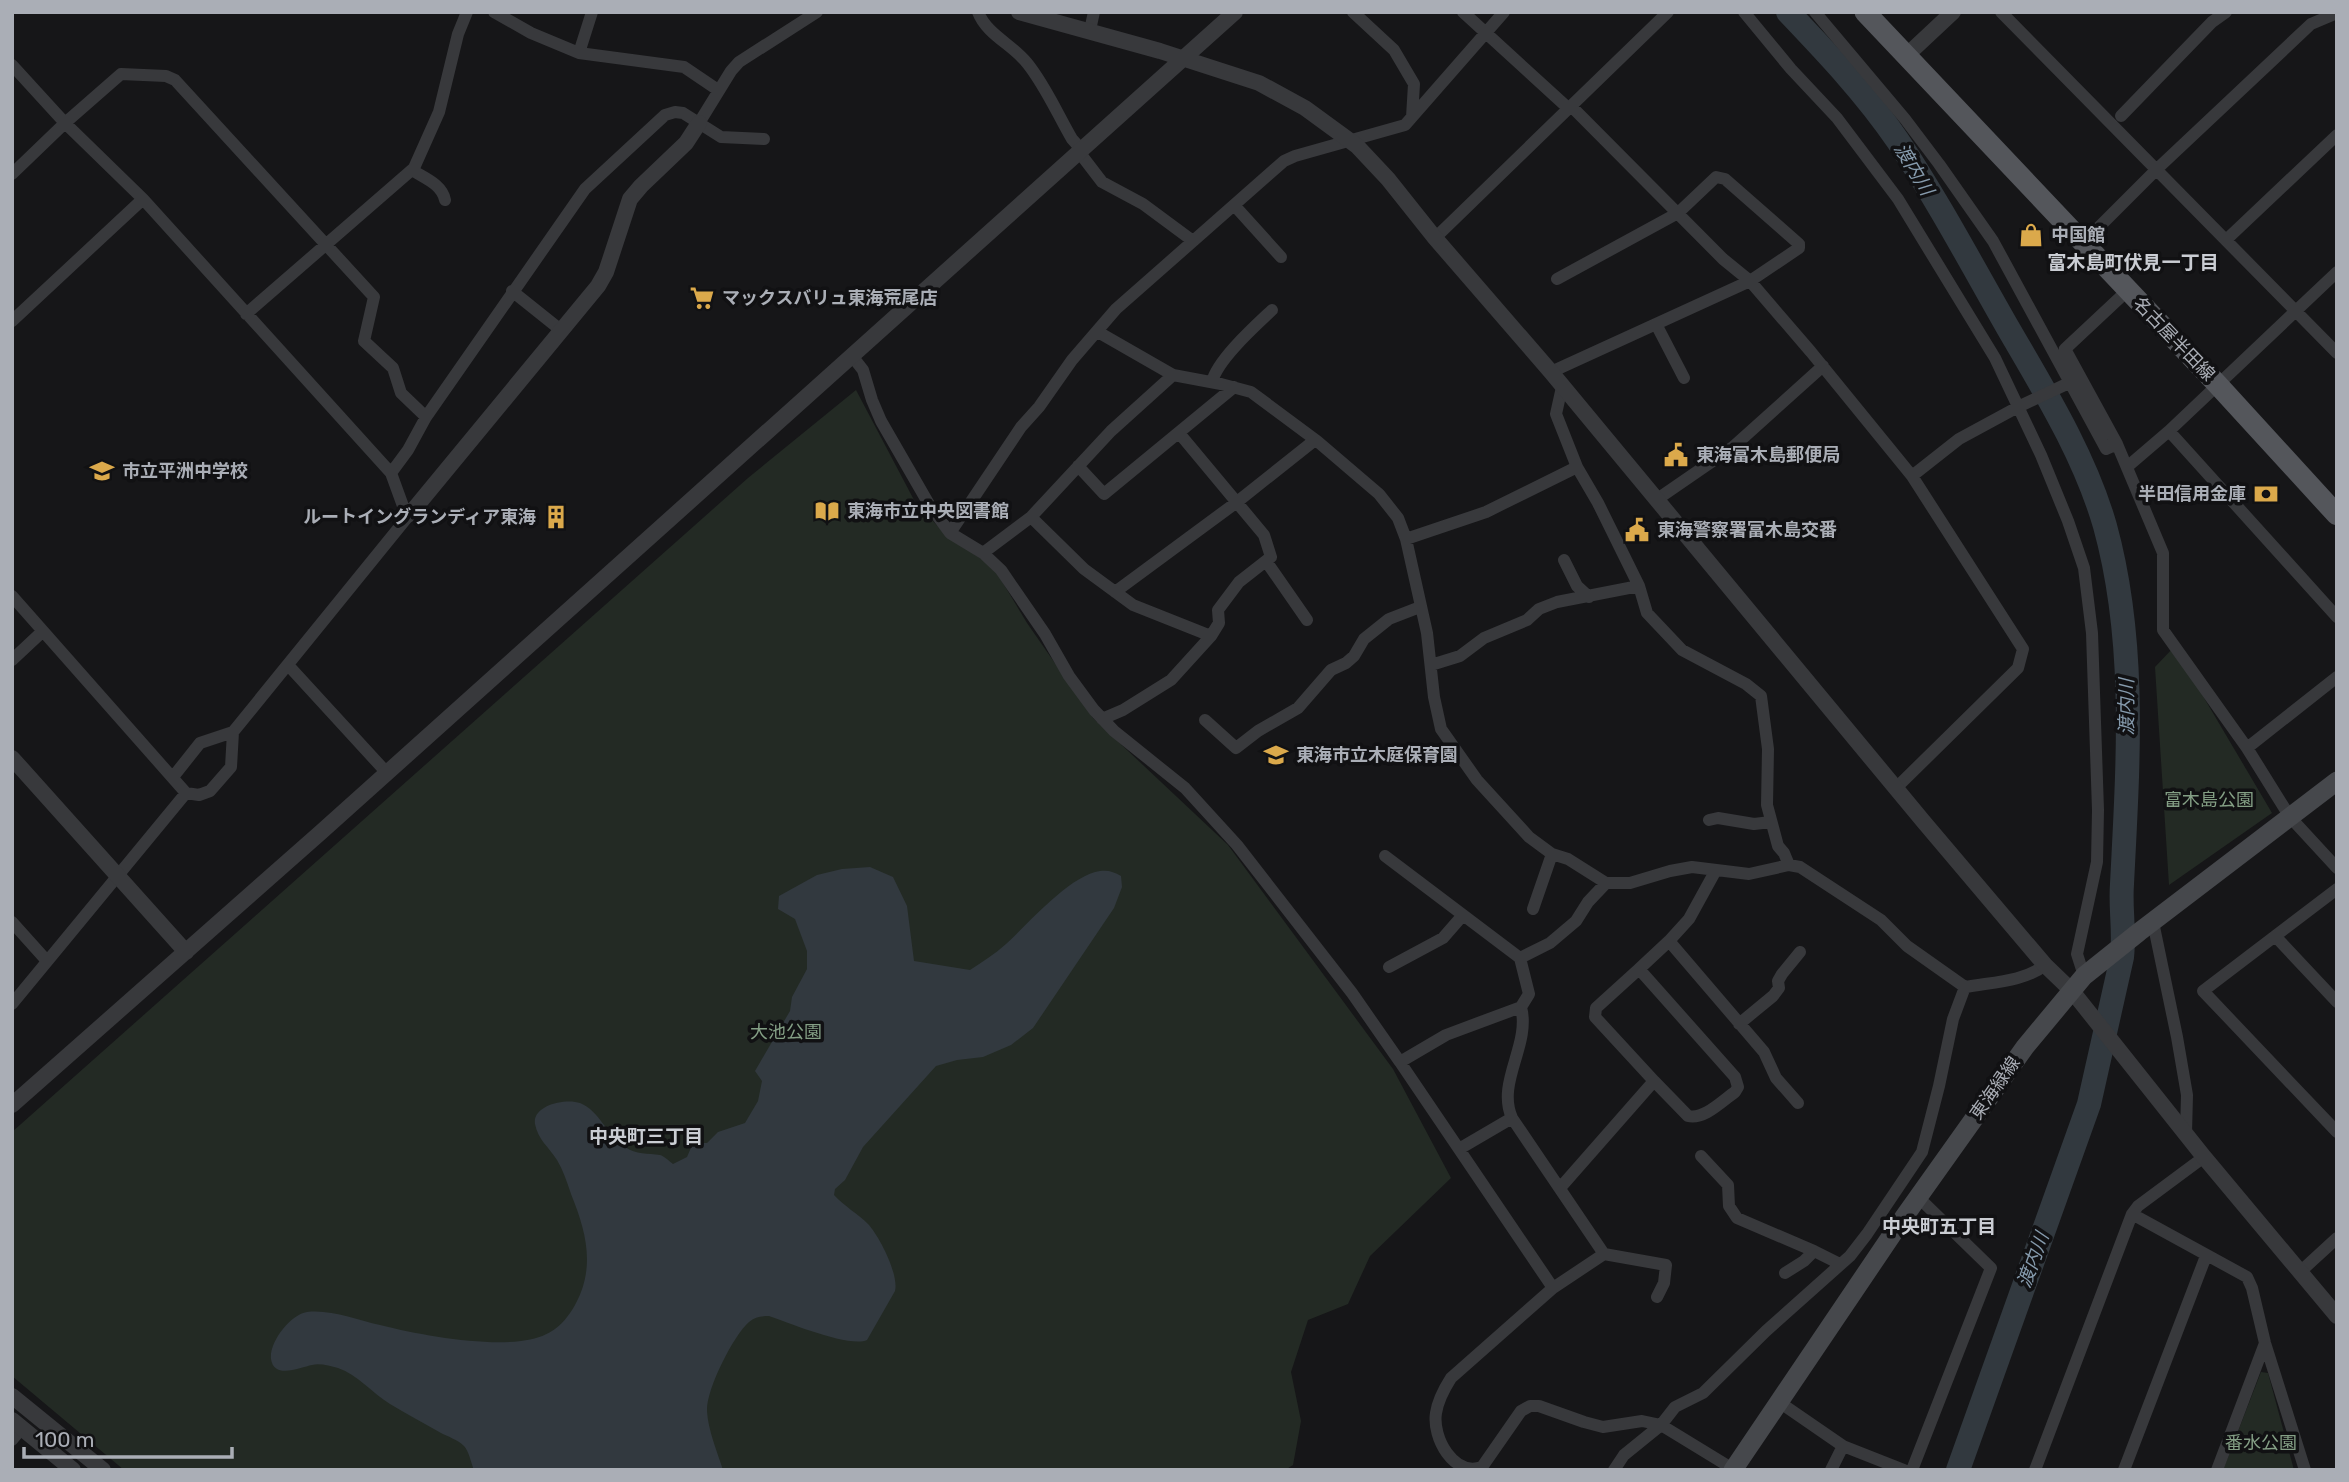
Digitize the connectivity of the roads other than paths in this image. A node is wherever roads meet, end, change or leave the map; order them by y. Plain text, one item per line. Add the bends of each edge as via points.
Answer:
1 (467, 12) edge
2 (494, 12) edge
3 (592, 12) edge
4 (817, 12) edge
5 (978, 12) edge
6 (1019, 12) edge
7 (1094, 12) edge
8 (1236, 12) edge
9 (1353, 12) edge
10 (1463, 12) edge
11 (1504, 12) edge
12 (1668, 12) edge
13 (1744, 12) edge
14 (1815, 12) edge
15 (1865, 12) edge
16 (1953, 12) edge
17 (2001, 12) edge
18 (2226, 12) edge
19 (2335, 16) edge
20 (1090, 30) junction
21 (1485, 33) junction
22 (579, 53) junction
23 (1906, 56) junction
24 (1184, 60) junction
25 (12, 65) edge
26 (719, 90) junction
27 (1570, 107) junction
28 (2121, 116) dead end
29 (1412, 117) junction
30 (65, 122) junction
31 (699, 123) junction
32 (2337, 135) edge
33 (764, 139) dead end
34 (1350, 140) junction
35 (1080, 150) junction
36 (2157, 169) junction
37 (412, 170) junction
38 (12, 174) edge
39 (143, 199) junction
40 (445, 200) dead end
41 (1234, 205) junction
42 (1678, 213) junction
43 (1435, 238) junction
44 (2226, 240) junction
45 (1193, 241) junction
46 (327, 244) junction
47 (2082, 244) junction
48 (1281, 257) dead end
49 (2337, 272) edge
50 (1557, 279) dead end
51 (1750, 281) junction
52 (512, 291) junction
53 (2127, 291) junction
54 (1272, 310) dead end
55 (2296, 311) junction
56 (246, 314) junction
57 (12, 321) edge
58 (1656, 324) junction
59 (562, 331) junction
60 (1098, 332) junction
61 (2337, 353) edge
62 (852, 356) junction
63 (1822, 366) junction
64 (1551, 372) junction
65 (1173, 375) junction
66 (1684, 378) dead end
67 (1212, 382) junction
68 (2071, 382) junction
69 (2218, 385) junction
70 (1234, 387) junction
71 (1562, 387) junction
72 (2022, 405) junction
73 (426, 417) junction
74 (2169, 431) junction
75 (1179, 433) junction
76 (1315, 440) junction
77 (2117, 444) junction
78 (1077, 466) junction
79 (1577, 467) junction
80 (2127, 467) junction
81 (391, 473) junction
82 (1912, 477) junction
83 (1656, 500) junction
84 (1237, 502) junction
85 (410, 514) junction
86 (2337, 514) edge
87 (1031, 517) junction
88 (950, 533) junction
89 (1406, 539) junction
90 (983, 553) junction
91 (1564, 560) dead end
92 (1266, 561) junction
93 (1639, 586) junction
94 (1115, 592) junction
95 (12, 596) edge
96 (1589, 597) junction
97 (1420, 607) junction
98 (2337, 617) edge
99 (1307, 620) dead end
100 (43, 631) junction
101 (1211, 636) junction
102 (12, 660) edge
103 (288, 665) junction
104 (1431, 665) junction
105 (2337, 677) edge
106 (1102, 719) junction
107 (1205, 720) dead end
108 (233, 732) junction
109 (2247, 748) junction
110 (12, 758) edge
111 (387, 773) junction
112 (173, 777) junction
113 (2337, 781) edge
114 (1896, 788) junction
115 (186, 793) junction
116 (2290, 817) junction
117 (1709, 820) dead end
118 (1771, 822) junction
119 (1552, 854) junction
120 (1385, 856) dead end
121 (1788, 865) junction
122 (2337, 868) edge
123 (1716, 870) junction
124 (117, 876) junction
125 (1606, 883) junction
126 (2337, 889) edge
127 (1533, 909) dead end
128 (1463, 915) junction
129 (12, 922) edge
130 (2146, 927) junction
131 (2274, 936) junction
132 (1669, 942) junction
133 (186, 952) junction
134 (1800, 952) dead end
135 (1520, 958) junction
136 (47, 961) junction
137 (2045, 965) junction
138 (1389, 967) dead end
139 (1639, 969) junction
140 (2078, 983) junction
141 (1965, 987) junction
142 (2337, 1002) edge
143 (12, 1004) edge
144 (1521, 1007) junction
145 (1739, 1024) junction
146 (1399, 1062) junction
147 (1654, 1081) junction
148 (1798, 1103) dead end
149 (12, 1105) edge
150 (1512, 1118) junction
151 (2337, 1132) edge
152 (2186, 1133) junction
153 (1459, 1149) junction
154 (1701, 1156) dead end
155 (2204, 1157) junction
156 (1560, 1188) junction
157 (1918, 1198) junction
158 (2132, 1213) junction
159 (2337, 1238) edge
160 (1814, 1251) junction
161 (1604, 1254) junction
162 (2206, 1256) junction
163 (1840, 1264) junction
164 (2300, 1272) junction
165 (1785, 1273) dead end
166 (1553, 1288) junction
167 (1657, 1297) dead end
168 (2337, 1316) edge
169 (2265, 1343) junction
170 (12, 1396) edge
171 (1779, 1402) junction
172 (1661, 1425) junction
173 (16, 1430) edge
174 (1843, 1446) junction
175 (1733, 1469) edge
176 (73, 1470) edge
177 (103, 1470) edge
178 (1614, 1470) edge
179 (1831, 1470) edge
180 (1904, 1470) edge
181 (1912, 1470) edge
182 (2035, 1470) edge
183 (2124, 1470) edge
184 (2217, 1470) edge
185 (2305, 1470) edge

1 - 37 street via 439,113
2 - 22 street
3 - 22 street
4 - 26 street via 747,55
5 - 35 street via 989,29 1030,66
6 - 20 street
7 - 20 street
8 - 24 street
9 - 29 street via 1394,50 1414,84
10 - 21 street
11 - 21 street
12 - 27 street
13 - 72 street via 1837,118 1898,199
14 - 68 street via 1940,164 1993,241
15 - 23 main road, 名古屋半田線
16 - 23 street
17 - 36 street
18 - 28 street
19 - 36 street via 2311,24
20 - 24 street
21 - 27 street
21 - 29 street
22 - 26 street via 676,64
23 - 47 main road, 名古屋半田線
24 - 34 street via 1259,83
24 - 35 street
25 - 30 street
26 - 31 street
27 - 42 street
27 - 43 street
29 - 34 street via 1399,129
30 - 38 street
30 - 39 street
30 - 46 street via 121,74 175,80
31 - 33 street via 721,137
31 - 52 street via 683,113 665,115 631,145 584,189
31 - 59 street via 686,143 631,199 606,272
32 - 44 street
34 - 41 street via 1284,161
34 - 43 street
35 - 45 street via 1102,182 1143,204
35 - 62 street
36 - 44 street
36 - 47 street
37 - 40 street via 439,187
37 - 46 street
39 - 56 street
39 - 57 street
41 - 45 street
41 - 48 street
42 - 50 street
42 - 51 street
42 - 51 street via 1716,177 1725,179 1799,244
43 - 64 street
44 - 55 street
45 - 60 street via 1116,309
46 - 56 street
46 - 73 street via 374,297 364,341 393,368 401,393
47 - 53 main road, 名古屋半田線
49 - 55 street
51 - 58 street
51 - 63 street
52 - 59 street
52 - 73 street
53 - 69 main road, 名古屋半田線
53 - 77 street via 2065,349
54 - 67 street via 1245,335 1214,373
55 - 61 street
55 - 69 street
56 - 81 street
58 - 64 street
58 - 66 street
59 - 85 street
60 - 65 street
60 - 88 street via 1021,427
62 - 88 street via 863,370 881,421
62 - 111 street
63 - 82 street
63 - 83 street via 1733,447
64 - 71 street
65 - 67 street
65 - 78 street
67 - 70 street
68 - 72 street
68 - 77 street via 2106,449
69 - 74 street
69 - 86 main road, 名古屋半田線
70 - 75 street
70 - 76 street via 1251,393
71 - 79 street via 1556,414
71 - 83 street
72 - 82 street via 1959,439
72 - 140 street via 2084,568 2092,633 2098,849 2077,954
73 - 81 street
74 - 80 street
74 - 98 street
75 - 78 street via 1104,494
75 - 84 street
76 - 84 street
76 - 89 street via 1379,494 1398,518
77 - 80 street
78 - 87 street
79 - 89 street via 1486,512
79 - 93 street
80 - 109 street via 2163,553 2163,630
81 - 85 street
82 - 114 street via 2023,649 2018,668
83 - 114 street
84 - 92 street via 1264,535 1271,557
84 - 94 street
85 - 103 street
87 - 90 street
87 - 94 street
88 - 90 street
89 - 97 street
90 - 106 street via 1001,570
91 - 96 street via 1577,586
92 - 99 street
92 - 101 street via 1239,582 1218,610 1219,623
93 - 96 street
93 - 118 street via 1647,613 1682,650 1761,696
94 - 101 street via 1133,605
95 - 100 street
96 - 104 street via 1557,602 1483,638 1460,656
97 - 104 street
97 - 107 street via 1389,619 1364,639 1354,656 1331,670 1298,708 1236,748
100 - 102 street
100 - 112 street
101 - 106 street via 1171,680
103 - 108 street
103 - 111 street
104 - 119 street via 1443,734 1520,829
105 - 109 street
106 - 146 street via 1185,788 1237,845 1352,993
108 - 112 street via 200,743
108 - 115 street via 231,767 210,791
109 - 116 street
110 - 124 street
111 - 133 street
112 - 115 street
113 - 116 main road, 東海緑線
114 - 137 street
115 - 124 street
116 - 122 street
116 - 130 main road, 東海緑線
117 - 118 street
118 - 121 street
119 - 125 street
119 - 127 street
120 - 128 street
121 - 123 street via 1749,874
121 - 141 street via 1800,867 1881,920 1907,946
123 - 125 street via 1692,867 1630,883
123 - 132 street via 1689,919
124 - 133 street
124 - 136 street
125 - 135 street via 1550,943
126 - 131 street
128 - 135 street
128 - 138 street via 1443,938
129 - 136 street
130 - 140 main road, 東海緑線
130 - 152 street via 2177,1037 2187,1095
131 - 142 street
131 - 151 street via 2203,991
132 - 139 street
132 - 145 street
133 - 149 street
134 - 145 street via 1782,974 1773,996
135 - 144 street via 1529,994
136 - 143 street
137 - 140 street
137 - 141 street via 2013,979
139 - 147 street via 1594,1012
139 - 147 street via 1735,1077 1738,1087 1694,1117
140 - 152 street via 2090,1016
140 - 157 main road, 東海緑線 via 2025,1047
141 - 163 street via 1953,1019 1922,1152 1867,1234
144 - 146 street via 1446,1035
144 - 150 street via 1523,1034 1507,1093
145 - 148 street
146 - 153 street
147 - 156 street
150 - 153 street
150 - 156 street
152 - 155 street
153 - 166 street
154 - 160 street via 1726,1181 1729,1206 1737,1218
155 - 158 street
155 - 164 street
156 - 161 street
157 - 171 main road, 東海緑線
157 - 181 street via 1991,1268
158 - 162 street
158 - 182 street
159 - 164 street
160 - 163 street
160 - 165 street
161 - 166 street
161 - 167 street via 1666,1265
162 - 169 street via 2247,1277
162 - 183 street
163 - 172 street via 1703,1393 1675,1407
164 - 168 street
166 - 172 street via 1451,1378 1440,1396 1435,1416 1440,1443 1454,1461 1464,1467 1482,1467 1521,1411 1530,1406 1604,1427 1642,1421
169 - 184 street
169 - 185 street
170 - 177 street
171 - 174 street
171 - 175 main road, 東海緑線
172 - 175 street
172 - 178 street via 1624,1455
173 - 176 street
174 - 179 street
174 - 180 street

